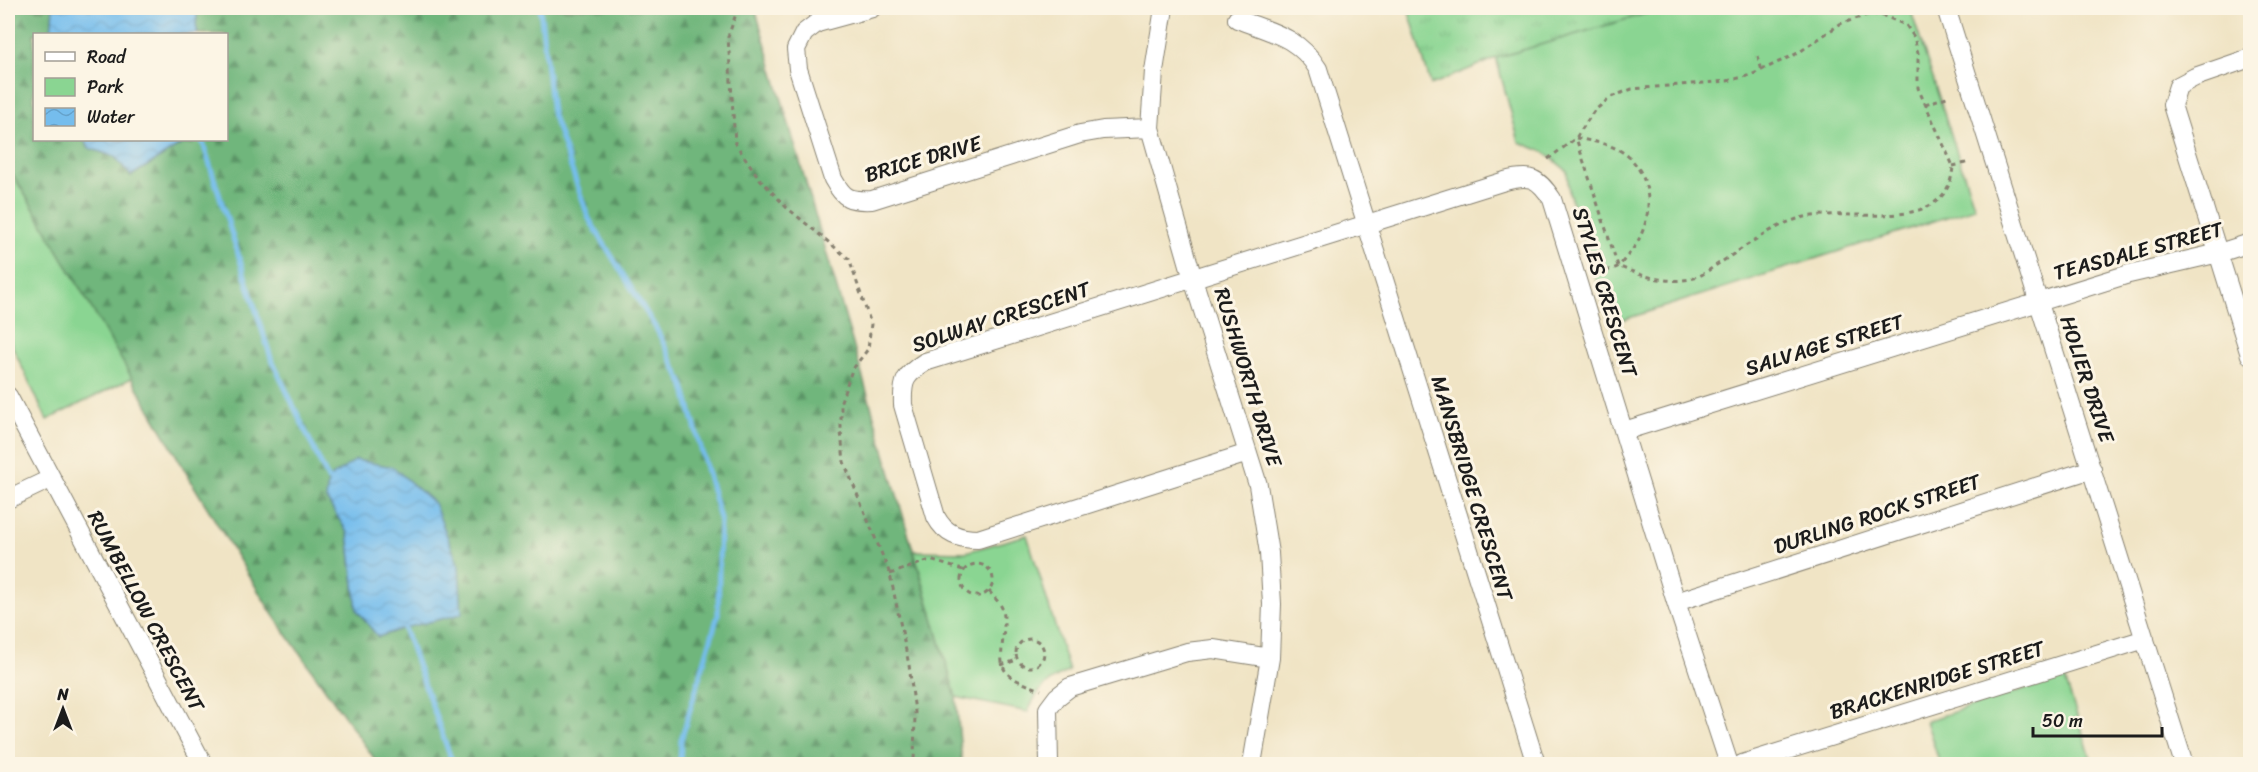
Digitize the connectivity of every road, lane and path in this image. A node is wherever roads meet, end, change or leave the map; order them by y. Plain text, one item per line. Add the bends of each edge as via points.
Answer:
1 (738, 8) edge
2 (872, 8) edge
3 (1164, 8) edge
4 (1946, 8) edge
5 (1236, 20) dead end
6 (1758, 56) dead end
7 (2250, 58) edge
8 (1762, 71) junction
9 (1950, 96) dead end
10 (1925, 104) junction
11 (1150, 128) junction
12 (1576, 138) junction
13 (1548, 159) dead end
14 (1970, 162) dead end
15 (1953, 166) junction
16 (1366, 225) junction
17 (2250, 243) edge
18 (2219, 253) junction
19 (1618, 266) junction
20 (1596, 273) dead end
21 (1193, 279) junction
22 (2038, 302) junction
23 (2250, 355) edge
24 (8, 396) edge
25 (1624, 431) junction
26 (1248, 453) junction
27 (2092, 470) junction
28 (50, 479) junction
29 (8, 499) edge
30 (963, 570) junction
31 (890, 574) junction
32 (989, 591) junction
33 (1676, 602) junction
34 (2145, 639) junction
35 (1270, 657) junction
36 (1017, 660) junction
37 (1001, 665) junction
38 (1041, 691) dead end
39 (203, 765) edge
40 (914, 765) edge
41 (1049, 765) edge
42 (1252, 765) edge
43 (1536, 765) edge
44 (1729, 765) edge
45 (1742, 765) edge
46 (2184, 765) edge

1 - 31 path via 728,37 735,143 759,178 786,207 849,259 871,324 868,349 852,370 841,401 841,432 844,462
2 - 11 street, BRICE DRIVE via 817,23 804,33 796,49 798,69 833,179 840,192 853,201 872,200 1080,134
3 - 11 street, RUSHWORTH DRIVE
4 - 22 street, HOLIER DRIVE
5 - 16 street, MANSBRIDGE CRESCENT via 1285,37 1308,53 1318,69
6 - 8 path
7 - 18 street via 2178,86 2172,105
8 - 10 path via 1798,53 1840,24 1870,14 1884,16 1906,25 1914,37 1918,88
8 - 12 path via 1727,81 1632,89 1611,97 1593,111
9 - 10 path
10 - 15 path
11 - 21 street, RUSHWORTH DRIVE
12 - 13 path
12 - 19 path
12 - 19 path via 1611,146 1629,158 1643,179 1649,205 1645,228 1635,248
14 - 15 path
15 - 19 path via 1952,181 1940,200 1918,212 1797,219 1695,278 1642,276
16 - 21 street, STYLES CRESCENT
16 - 25 street, STYLES CRESCENT via 1521,176 1544,186 1552,199
16 - 43 street, MANSBRIDGE CRESCENT
17 - 18 street, TEASDALE STREET
18 - 22 street, TEASDALE STREET via 2129,274
18 - 23 street
19 - 20 path
21 - 26 street, RUSHWORTH DRIVE
21 - 26 street, SOLWAY CRESCENT via 925,362 909,372 902,386 903,405 936,517 950,534 978,539
22 - 25 street, SALVAGE STREET
22 - 27 street, HOLIER DRIVE
24 - 28 street, RUMBELLOW CRESCENT
25 - 33 street, STYLES CRESCENT
26 - 35 street, RUSHWORTH DRIVE via 1263,508 1269,553
27 - 33 street, DURLING ROCK STREET
27 - 34 street, HOLIER DRIVE
28 - 29 street
28 - 39 street, RUMBELLOW CRESCENT
30 - 31 path via 930,560
30 - 32 path via 960,580 964,590 974,596
30 - 32 path via 975,563 989,568 993,577
31 - 40 path via 911,677
32 - 37 path via 1005,618
33 - 44 street, STYLES CRESCENT
34 - 45 street, BRACKENRIDGE STREET
34 - 46 street, HOLIER DRIVE
35 - 41 street via 1213,649 1187,652 1070,687 1048,709
35 - 42 street, RUSHWORTH DRIVE
36 - 36 path via 1026,667 1036,667 1044,660 1041,644 1035,639 1017,644
36 - 37 path
37 - 38 path via 1010,677

